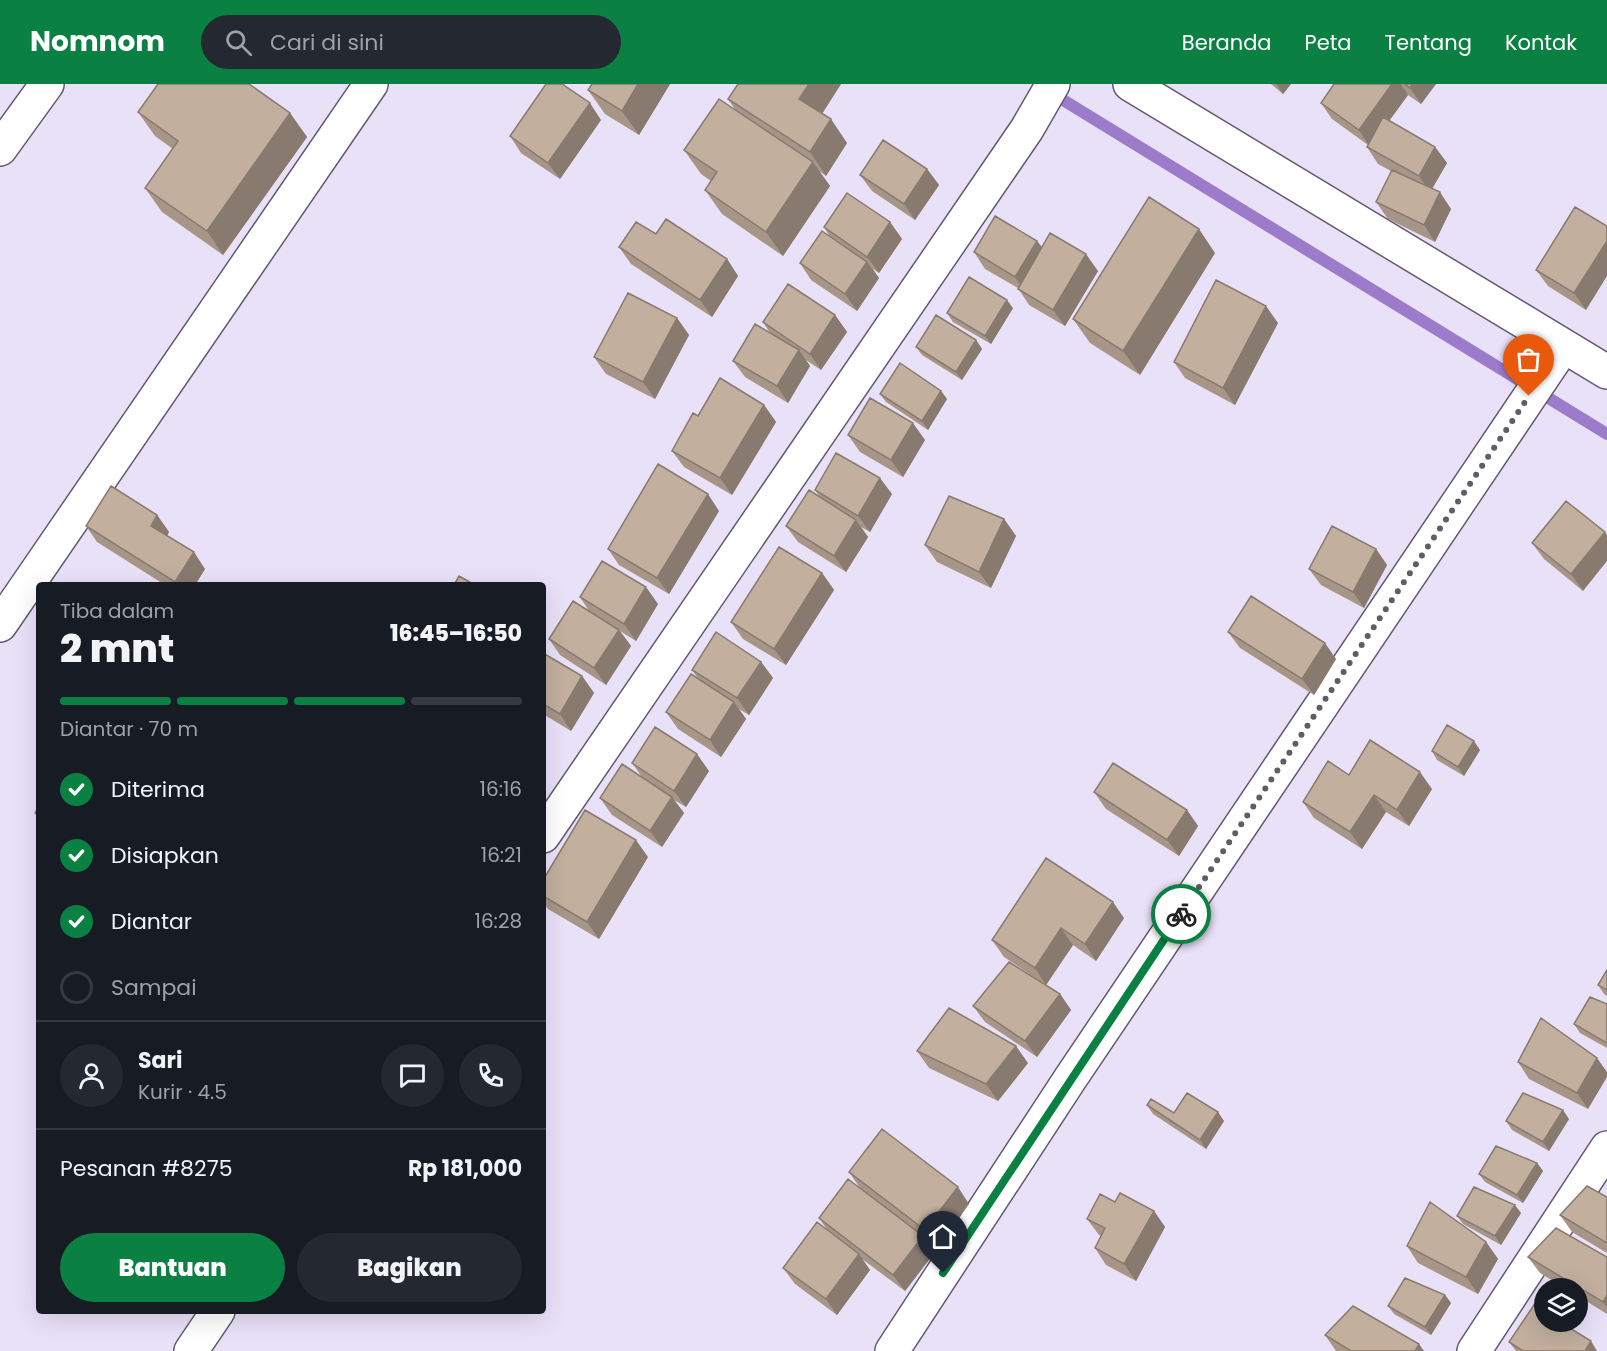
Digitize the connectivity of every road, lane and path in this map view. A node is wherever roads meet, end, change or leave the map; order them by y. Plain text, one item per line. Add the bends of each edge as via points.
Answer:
1 (47, 84) edge
2 (371, 84) edge
3 (1053, 84) edge
4 (1130, 84) edge
5 (0, 149) edge
6 (1563, 346) junction
7 (1607, 372) edge
8 (0, 626) edge
9 (546, 832) edge
10 (1607, 1148) edge
11 (216, 1314) edge
12 (191, 1351) edge
13 (892, 1351) edge
14 (1474, 1351) edge

1 - 5 street
2 - 8 street
3 - 9 street via 1027,129
4 - 6 street
6 - 7 street
6 - 13 street via 1076,1069
10 - 14 street
11 - 12 street

